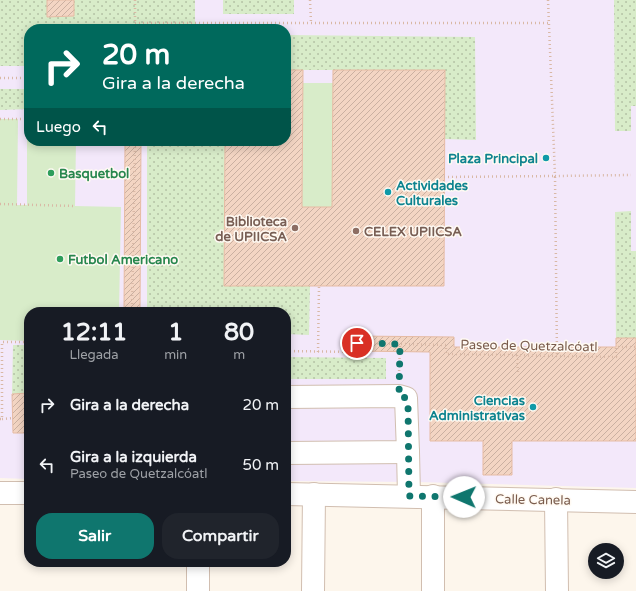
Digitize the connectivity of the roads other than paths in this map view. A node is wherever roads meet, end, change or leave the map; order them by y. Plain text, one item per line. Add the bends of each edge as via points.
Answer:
1 (291, 397) edge
2 (408, 452) junction
3 (291, 453) edge
4 (0, 493) edge
5 (24, 493) edge
6 (291, 494) edge
7 (314, 494) junction
8 (409, 496) junction
9 (433, 496) junction
10 (556, 499) junction
11 (636, 502) edge
12 (198, 567) edge
13 (198, 591) edge
14 (313, 591) edge
15 (433, 591) edge
16 (557, 591) edge

1 - 2 street via 406,398
2 - 3 street
2 - 8 street
4 - 5 street
6 - 7 street, Calle Canela
7 - 8 street, Calle Canela
7 - 14 street
8 - 9 street, Calle Canela
9 - 10 street, Calle Canela
9 - 15 street
10 - 11 street, Calle Canela
10 - 16 street
12 - 13 street

